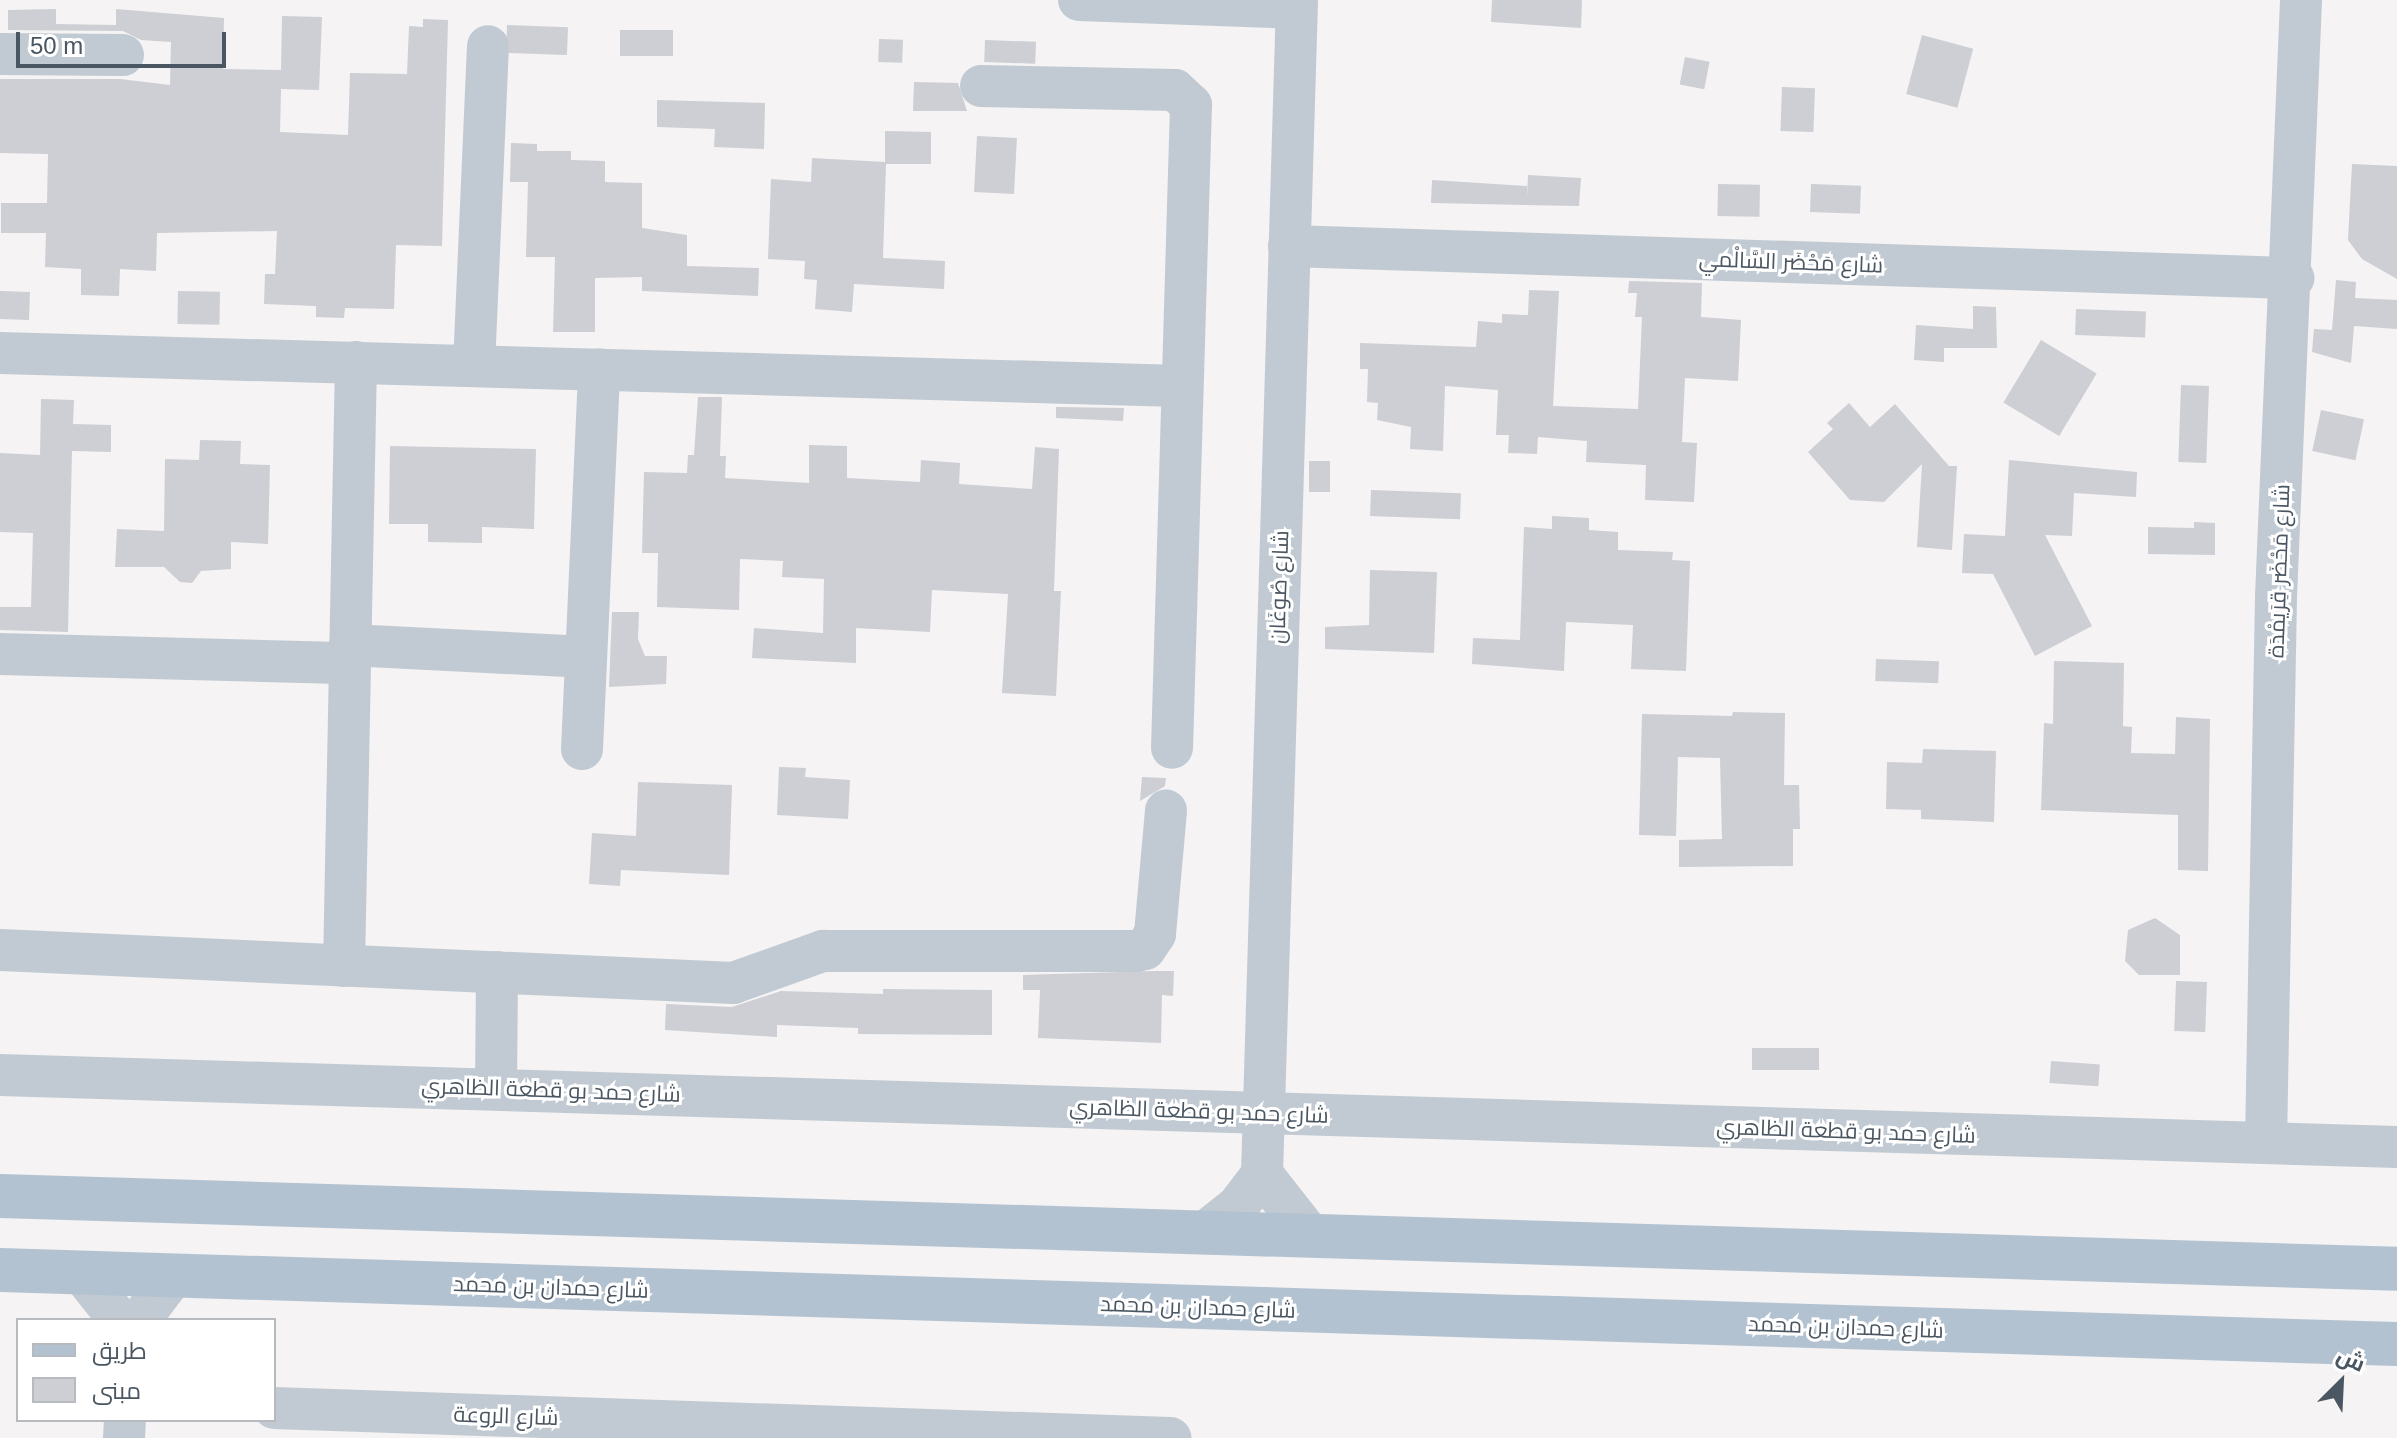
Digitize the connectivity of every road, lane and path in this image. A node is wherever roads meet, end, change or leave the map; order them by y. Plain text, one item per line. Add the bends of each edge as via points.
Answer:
1 (1079, 0) edge
2 (2301, 0) edge
3 (1296, 4) edge
4 (488, 46) dead end
5 (0, 54) edge
6 (123, 55) dead end
7 (981, 86) dead end
8 (1289, 246) junction
9 (2293, 278) junction
10 (0, 353) edge
11 (356, 362) junction
12 (474, 366) junction
13 (599, 369) junction
14 (1180, 386) junction
15 (0, 654) edge
16 (350, 654) junction
17 (586, 657) junction
18 (1172, 748) dead end
19 (582, 749) dead end
20 (1166, 810) dead end
21 (0, 950) edge
22 (344, 966) junction
23 (497, 972) junction
24 (0, 1075) edge
25 (496, 1088) junction
26 (1264, 1113) junction
27 (2266, 1143) junction
28 (2397, 1147) edge
29 (1262, 1174) junction
30 (0, 1196) edge
31 (1204, 1233) junction
32 (1309, 1234) junction
33 (2397, 1269) edge
34 (0, 1270) edge
35 (81, 1272) junction
36 (173, 1276) junction
37 (117, 1318) edge
38 (142, 1318) edge
39 (2397, 1344) edge
40 (276, 1408) edge
41 (384, 1425) edge
42 (910, 1434) edge
43 (1158, 1438) edge
44 (1170, 1438) edge

1 - 3 street
2 - 9 street, شارع مَحْضَر قِرَيمْدَة
3 - 8 street, شارع صُوغَان
4 - 12 street
5 - 6 street
7 - 14 street via 1175,90 1184,95 1192,116
8 - 9 street, شارع مَحْضَر السَّالْمي
8 - 26 street, شارع صُوغَان
9 - 27 street, شارع مَحْضَر قِرَيمْدَة via 2276,597
10 - 11 street
11 - 12 street
11 - 16 street
12 - 13 street
13 - 14 street
13 - 17 street
14 - 18 street
15 - 16 street
16 - 17 street
16 - 22 street
17 - 19 street
20 - 23 street via 1155,934 1145,949 823,951 733,983
21 - 22 street
22 - 23 street
23 - 25 street
24 - 25 street, شارع حمد بو قطعة الظاهري
25 - 26 street, شارع حمد بو قطعة الظاهري
26 - 27 street, شارع حمد بو قطعة الظاهري
26 - 29 street, شارع صُوغَان
27 - 28 street, شارع حمد بو قطعة الظاهري
29 - 31 street via 1238,1206
29 - 32 street
30 - 31 main road
31 - 32 main road
32 - 33 main road
34 - 35 main road, شارع حمدان بن محمد
35 - 36 main road, شارع حمدان بن محمد
35 - 37 street
36 - 38 street
36 - 39 main road, شارع حمدان بن محمد
40 - 41 street, شارع الروعة
41 - 42 street, شارع الروعة
42 - 43 street, شارع الروعة
43 - 44 street, شارع الروعة

